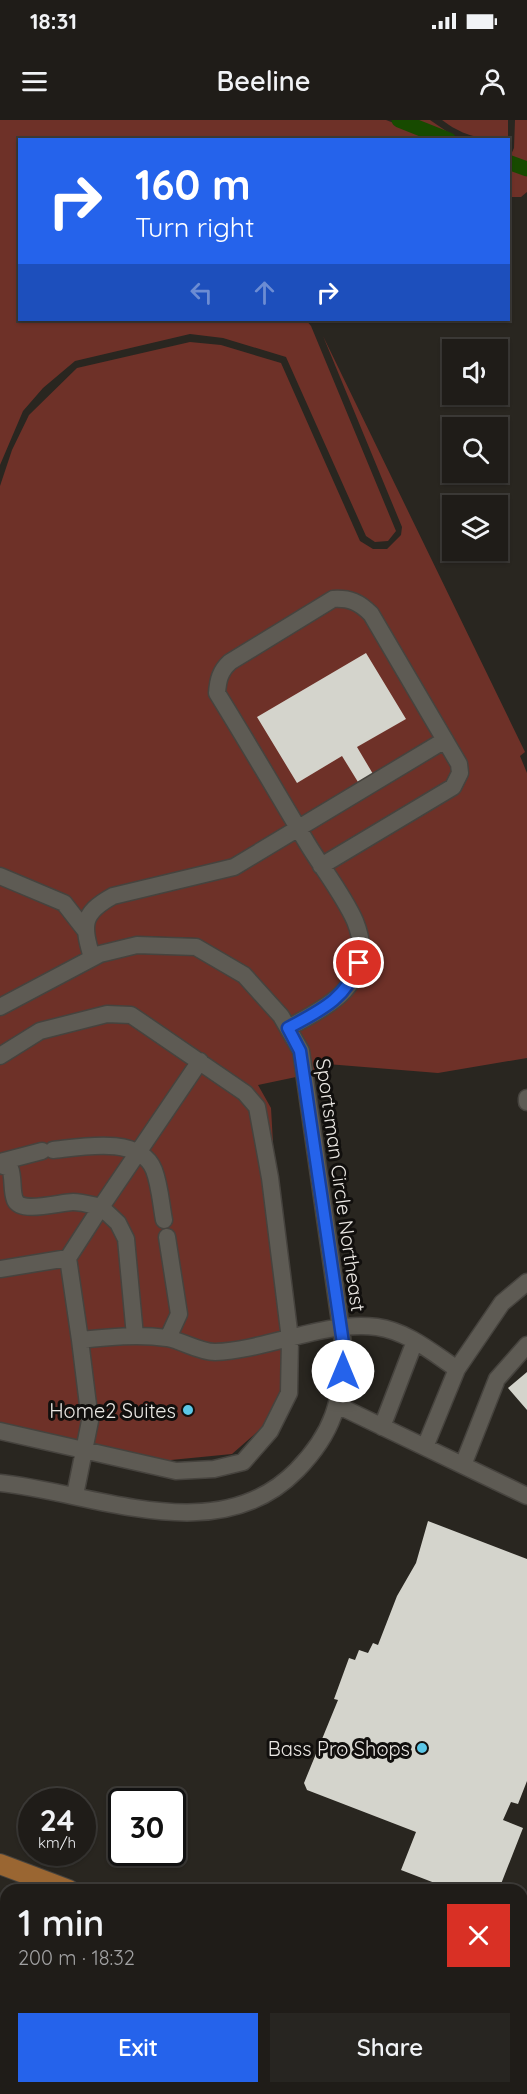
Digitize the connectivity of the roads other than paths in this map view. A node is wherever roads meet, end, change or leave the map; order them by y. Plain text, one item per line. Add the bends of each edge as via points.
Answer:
1 (446, 740) junction
2 (299, 830) junction
3 (321, 866) junction
4 (0, 876) edge
5 (84, 930) junction
6 (92, 958) junction
7 (0, 1007) edge
8 (288, 1028) junction
9 (0, 1056) edge
10 (200, 1061) junction
11 (139, 1154) junction
12 (0, 1163) edge
13 (101, 1207) junction
14 (164, 1220) dead end
15 (167, 1237) dead end
16 (68, 1258) junction
17 (0, 1269) edge
18 (527, 1282) edge
19 (341, 1328) junction
20 (135, 1336) junction
21 (168, 1338) junction
22 (290, 1339) junction
23 (80, 1340) junction
24 (415, 1341) junction
25 (527, 1345) edge
26 (457, 1369) junction
27 (337, 1405) junction
28 (382, 1427) junction
29 (0, 1431) edge
30 (425, 1447) junction
31 (85, 1449) junction
32 (463, 1466) junction
33 (0, 1483) edge
34 (75, 1495) junction
35 (527, 1496) edge
36 (0, 1864) edge
37 (53, 1884) edge

1 - 2 street
1 - 2 street via 371,614 360,604 347,598 333,599 277,633 221,670 218,693
1 - 3 street via 459,764 460,773 453,787
2 - 3 street
2 - 5 street via 234,867 113,896 98,904 88,916
3 - 8 street via 354,919 360,936 359,963 344,993
4 - 5 street via 64,903
5 - 6 street
6 - 7 street, Sportsman Circle Northeast
6 - 8 street, Sportsman Circle Northeast via 137,945 196,946 244,975
8 - 19 street, Sportsman Circle Northeast via 300,1051
9 - 10 street via 40,1031 107,1014 131,1015
10 - 11 street
10 - 22 street via 245,1093 257,1107
11 - 12 street via 114,1144 47,1151
11 - 13 street
11 - 14 street via 153,1168
12 - 13 street via 10,1168 19,1204 32,1207 74,1202
13 - 16 street
13 - 20 street via 118,1223 126,1239
15 - 21 street via 179,1314
16 - 17 street
16 - 23 street
18 - 26 street via 502,1303
19 - 22 street
19 - 24 street via 378,1327
19 - 27 street, Sportsman Circle Northeast via 344,1350
20 - 21 street
20 - 23 street
21 - 22 street via 212,1352 252,1349
22 - 31 street via 289,1393 270,1431 243,1462 214,1469 176,1471
23 - 31 street via 90,1421
24 - 26 street
24 - 28 street
25 - 32 street via 497,1379
26 - 30 street
27 - 28 street
27 - 34 street, Sportsman Circle Northeast via 329,1428 307,1459 281,1485 242,1506 198,1514
28 - 30 street
29 - 31 street
30 - 32 street
31 - 34 street
32 - 35 street
33 - 34 street, Sportsman Circle Northeast
36 - 37 main road

